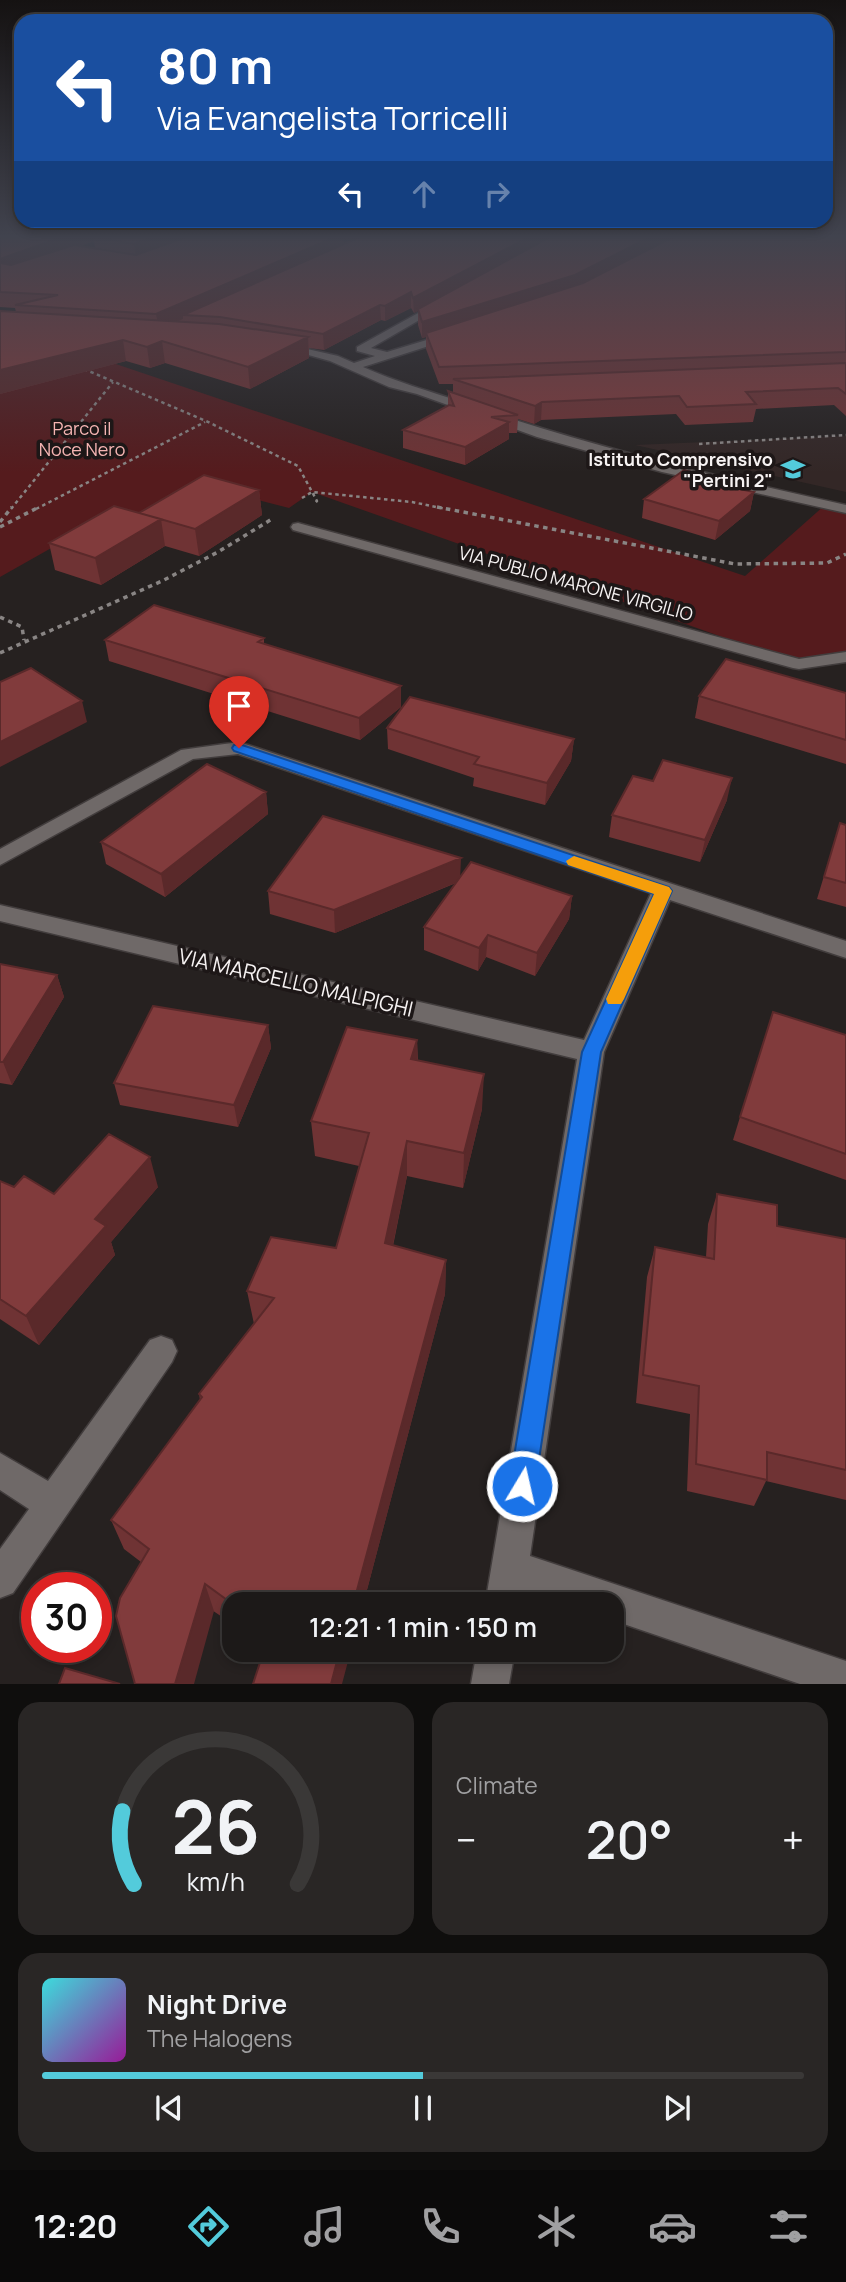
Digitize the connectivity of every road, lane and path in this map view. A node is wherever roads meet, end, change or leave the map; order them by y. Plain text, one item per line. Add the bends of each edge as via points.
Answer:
1 (422, 316) edge
2 (463, 331) edge
3 (269, 345) edge
4 (387, 355) junction
5 (355, 366) junction
6 (82, 368) edge
7 (113, 382) junction
8 (462, 390) edge
9 (421, 392) junction
10 (206, 421) junction
11 (846, 435) edge
12 (662, 468) junction
13 (312, 492) junction
14 (300, 500) dead end
15 (846, 509) edge
16 (279, 514) dead end
17 (0, 522) edge
18 (0, 527) edge
19 (298, 527) dead end
20 (846, 554) edge
21 (0, 617) edge
22 (24, 640) junction
23 (0, 653) edge
24 (846, 657) edge
25 (0, 858) edge
26 (663, 891) junction
27 (0, 913) edge
28 (846, 950) edge
29 (591, 1052) junction
30 (160, 1351) dead end
31 (0, 1470) edge
32 (53, 1504) junction
33 (509, 1567) junction
34 (0, 1580) edge
35 (505, 1592) edge
36 (494, 1662) edge
37 (846, 1680) edge
38 (490, 1684) edge

1 - 4 street via 361,349
2 - 4 street
3 - 5 street
4 - 5 street
5 - 9 street via 393,385
6 - 7 path
7 - 10 path
7 - 17 path
8 - 9 street
9 - 12 street via 541,434
10 - 13 path via 298,466
10 - 18 path
11 - 12 path via 686,445
12 - 15 street
13 - 14 path
13 - 20 path via 412,502 735,564 827,563
16 - 22 path via 157,583
19 - 24 street, VIA PUBLIO MARONE VIRGILIO via 799,664
21 - 22 path via 22,627
22 - 23 path
25 - 26 street via 188,754 239,748
26 - 28 street
26 - 29 street
27 - 29 street, VIA MARCELLO MALPIGHI
29 - 33 street
30 - 32 street
31 - 32 street
32 - 34 street
33 - 35 street
33 - 37 street
36 - 38 street

